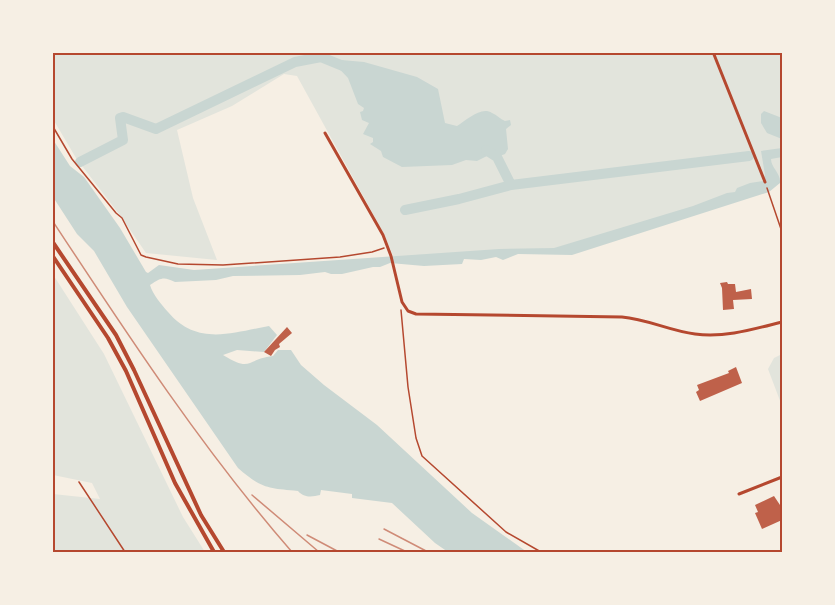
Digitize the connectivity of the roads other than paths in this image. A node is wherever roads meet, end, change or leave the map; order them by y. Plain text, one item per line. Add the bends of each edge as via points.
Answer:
1 (713, 52) edge
2 (325, 133) dead end
3 (765, 182) dead end
4 (52, 241) edge
5 (52, 255) edge
6 (783, 321) edge
7 (783, 477) edge
8 (739, 494) dead end
9 (214, 552) edge
10 (224, 552) edge

1 - 3 street
2 - 6 street via 388,247 402,303 408,311 622,316 695,334 726,335
4 - 10 main road via 116,335 186,485
5 - 9 main road via 108,338 175,483
7 - 8 street

